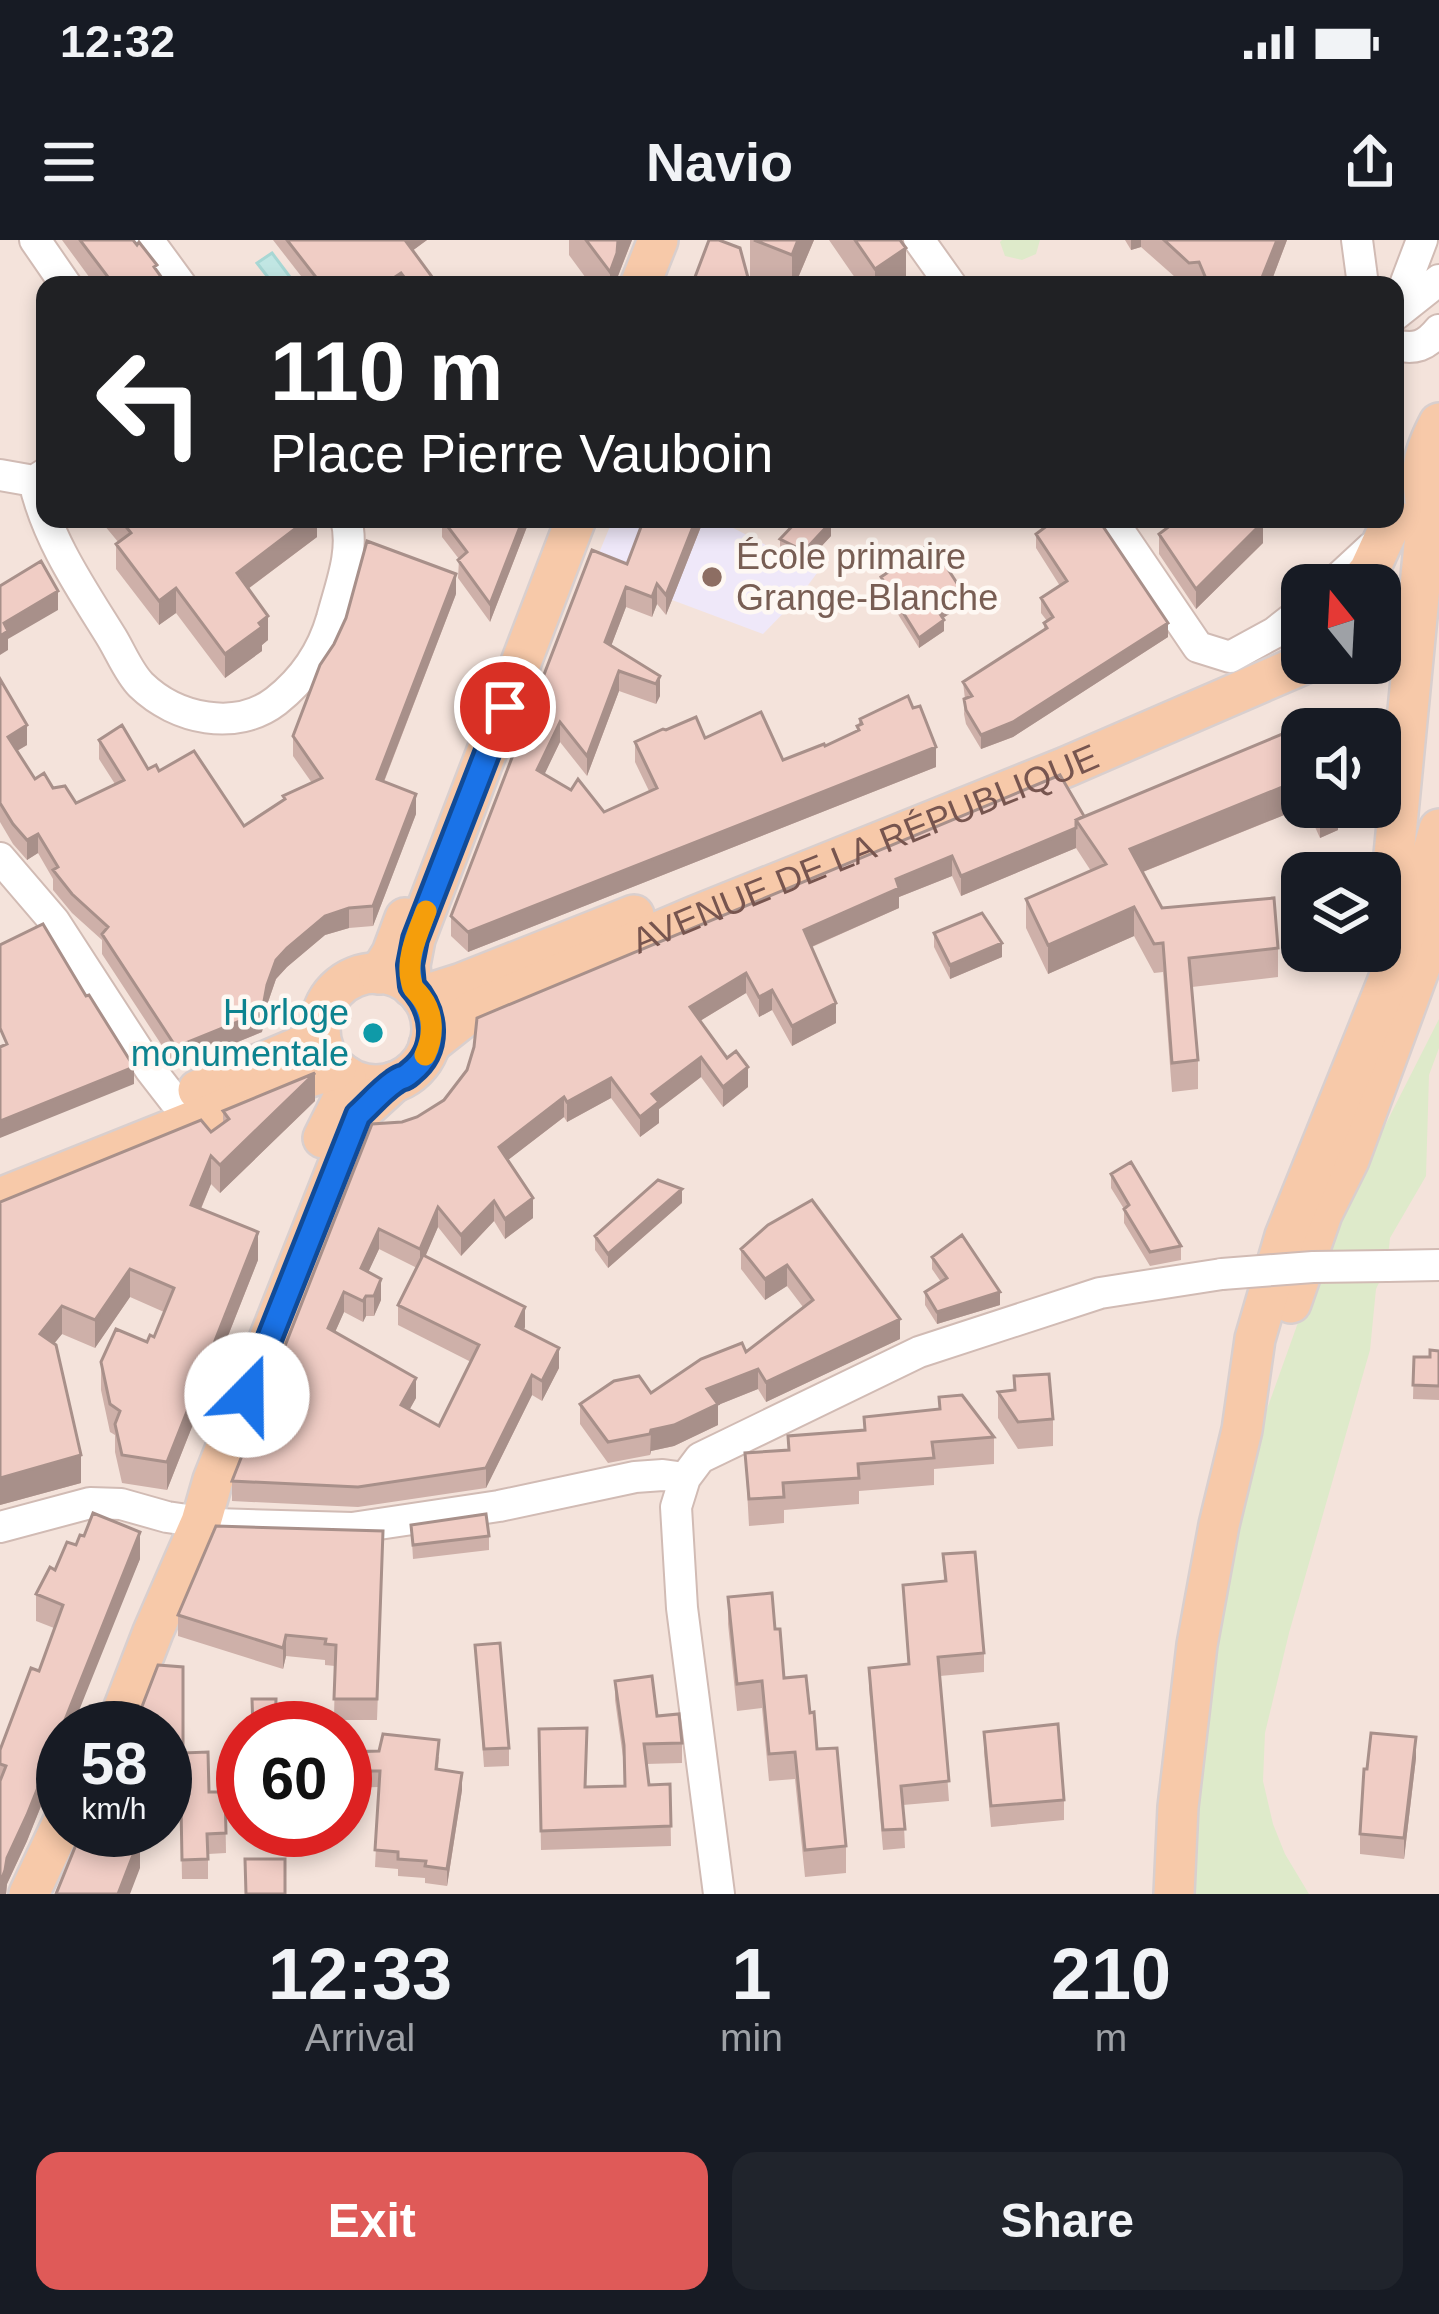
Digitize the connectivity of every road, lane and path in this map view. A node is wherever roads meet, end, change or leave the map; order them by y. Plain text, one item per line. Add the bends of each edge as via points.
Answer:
1 (35, 240) edge
2 (148, 240) edge
3 (658, 240) edge
4 (675, 240) edge
5 (919, 240) edge
6 (1358, 240) edge
7 (1422, 240) edge
8 (1439, 263) edge
9 (60, 276) edge
10 (175, 276) edge
11 (644, 276) edge
12 (661, 276) edge
13 (945, 276) edge
14 (1362, 276) edge
15 (1404, 279) edge
16 (1439, 280) edge
17 (1404, 283) edge
18 (1404, 308) edge
19 (1439, 330) edge
20 (1404, 347) edge
21 (1439, 423) edge
22 (0, 475) edge
23 (36, 477) edge
24 (1404, 518) edge
25 (49, 528) edge
26 (348, 528) edge
27 (547, 528) edge
28 (573, 528) edge
29 (1117, 528) edge
30 (1397, 528) edge
31 (1399, 528) edge
32 (1402, 528) edge
33 (1355, 564) edge
34 (1374, 564) edge
35 (1411, 624) edge
36 (1281, 628) edge
37 (1281, 649) edge
38 (1281, 674) edge
39 (1439, 829) edge
40 (1393, 852) edge
41 (0, 858) edge
42 (1439, 916) edge
43 (1364, 972) edge
44 (404, 985) junction
45 (1439, 988) edge
46 (429, 1045) junction
47 (334, 1061) junction
48 (394, 1082) junction
49 (174, 1100) junction
50 (1349, 1160) junction
51 (0, 1170) edge
52 (0, 1198) edge
53 (1285, 1236) junction
54 (1439, 1265) edge
55 (1242, 1430) junction
56 (685, 1478) junction
57 (189, 1521) junction
58 (0, 1526) edge
59 (111, 1701) edge
60 (126, 1701) edge
61 (46, 1857) edge
62 (66, 1857) edge
63 (29, 1894) edge
64 (52, 1894) edge
65 (719, 1894) edge
66 (1174, 1894) edge

1 - 9 street
2 - 10 street
3 - 11 main road
4 - 12 main road
5 - 13 street
6 - 14 street
7 - 15 street
8 - 17 street
16 - 18 street
19 - 20 street via 1429,342
21 - 24 main road
22 - 23 street
25 - 26 street via 139,683 174,710 218,720 262,712 298,683 325,643
27 - 44 main road via 392,953
28 - 44 main road
29 - 36 street via 1198,647 1230,657
30 - 33 street
31 - 34 main road
32 - 35 main road
35 - 40 main road
37 - 44 main road, AVENUE DE LA RÉPUBLIQUE via 478,977
38 - 46 main road, AVENUE DE LA RÉPUBLIQUE via 472,1011
39 - 53 main road
41 - 49 street via 54,921
42 - 50 main road
43 - 53 main road
44 - 46 main road via 431,1020
44 - 47 main road via 362,975 333,993 324,1007
45 - 50 main road
46 - 48 main road via 410,1074
47 - 48 main road via 358,1083
47 - 49 main road
47 - 52 main road
47 - 57 main road via 341,1100 239,1362
48 - 57 main road via 358,1115 213,1480
49 - 51 main road
50 - 55 main road
53 - 55 main road via 1255,1339
54 - 56 street, bridge via 1222,1274 1100,1293 919,1352 716,1449
55 - 66 main road via 1197,1645
56 - 57 street via 635,1477 352,1528
56 - 65 street via 676,1507 682,1608
57 - 58 street via 91,1503
57 - 59 main road
57 - 60 main road
61 - 63 main road
62 - 64 main road

